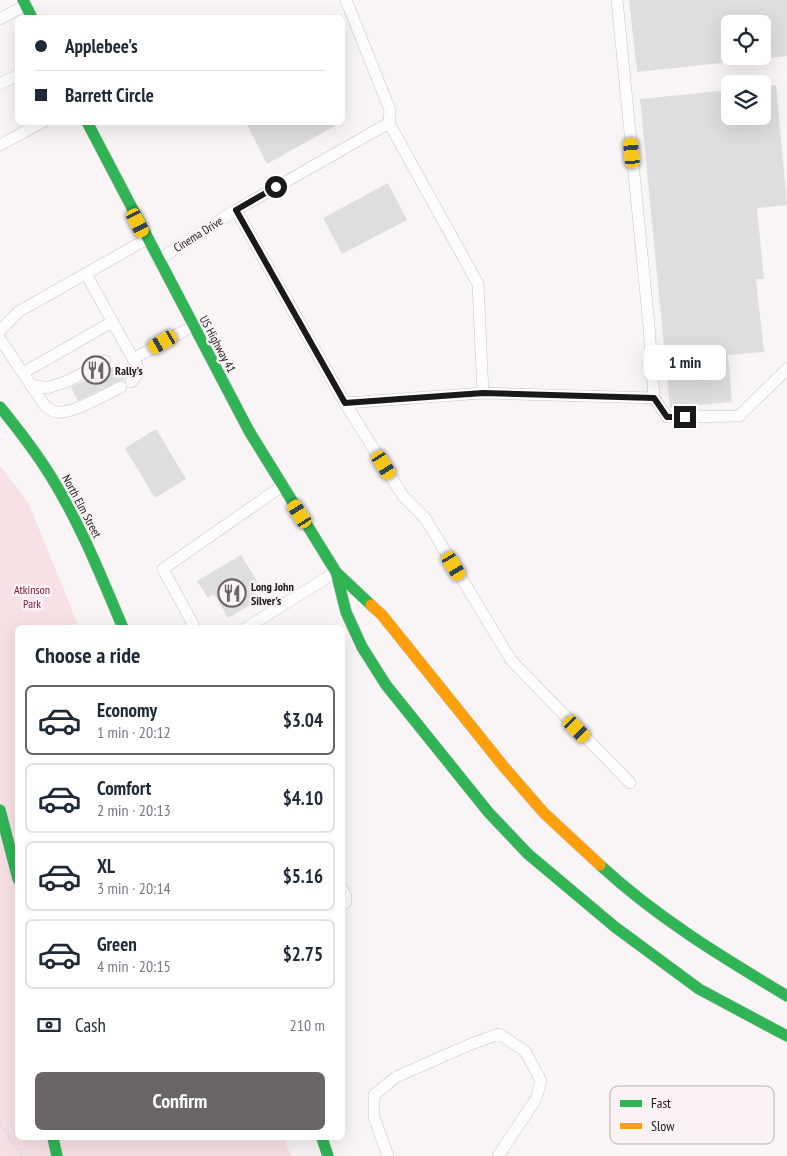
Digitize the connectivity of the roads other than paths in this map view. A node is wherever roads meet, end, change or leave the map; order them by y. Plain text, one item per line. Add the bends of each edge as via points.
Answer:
1 (346, 0) edge
2 (617, 0) edge
3 (24, 3) edge
4 (30, 15) edge
5 (0, 19) edge
6 (15, 77) edge
7 (0, 84) edge
8 (389, 123) junction
9 (37, 125) edge
10 (89, 125) edge
11 (0, 145) edge
12 (236, 210) junction
13 (147, 239) junction
14 (158, 260) junction
15 (86, 274) junction
16 (112, 322) junction
17 (192, 326) junction
18 (0, 331) edge
19 (0, 339) edge
20 (126, 354) junction
21 (105, 361) dead end
22 (787, 369) edge
23 (22, 373) junction
24 (31, 385) junction
25 (483, 393) junction
26 (654, 398) junction
27 (345, 403) junction
28 (0, 407) edge
29 (282, 486) junction
30 (336, 572) junction
31 (122, 625) edge
32 (193, 625) edge
33 (251, 625) edge
34 (630, 783) dead end
35 (0, 810) edge
36 (15, 866) edge
37 (787, 996) edge
38 (787, 1036) edge
39 (54, 1140) edge
40 (323, 1140) edge
41 (57, 1156) edge
42 (328, 1156) edge
43 (388, 1156) edge
44 (498, 1156) edge

1 - 8 lane via 390,110
2 - 26 lane
3 - 4 main road
3 - 5 lane
6 - 7 lane
8 - 12 lane
8 - 25 lane via 478,284
9 - 11 lane
10 - 13 main road, US Highway 41
12 - 14 lane, Cinema Drive
12 - 27 lane, Cinema Drive
13 - 14 main road, US Highway 41
13 - 15 lane
14 - 17 main road, US Highway 41
15 - 16 lane
15 - 18 lane via 18,312
16 - 20 lane
16 - 23 lane
17 - 20 lane
17 - 29 main road, US Highway 41
19 - 23 lane
20 - 24 lane via 138,368 138,374 126,385 71,410 58,412 45,406
21 - 24 lane via 68,381 47,388
22 - 26 lane via 739,416 667,417
23 - 24 lane
25 - 26 lane
25 - 27 lane
27 - 34 lane, Cinema Drive via 403,496 425,518 511,660
28 - 31 main road, North Elm Street via 55,483
29 - 30 main road, US Highway 41
29 - 32 lane via 163,569
30 - 33 lane
30 - 37 main road via 382,615 504,767 569,837 651,908 711,950
30 - 38 main road via 346,612 362,647 386,685 489,813 528,854 615,927 699,989
35 - 36 main road
39 - 41 main road
40 - 42 main road
43 - 44 lane via 374,1117 374,1095 396,1077 499,1034 525,1051 541,1081 536,1099

